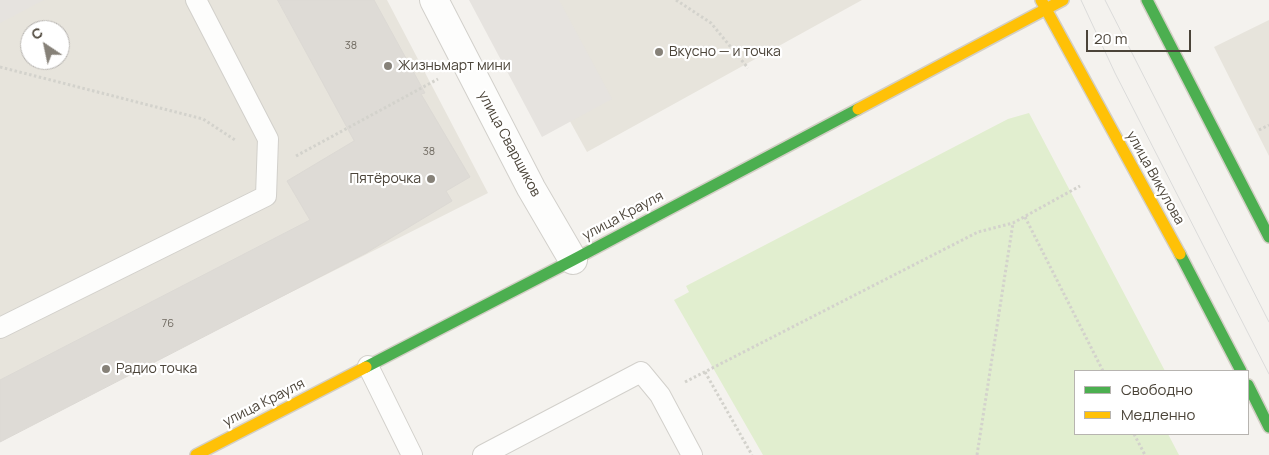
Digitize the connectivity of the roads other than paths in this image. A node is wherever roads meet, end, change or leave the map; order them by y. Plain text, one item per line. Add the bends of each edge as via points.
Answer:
1 (196, 0) edge
2 (434, 0) edge
3 (1063, 0) edge
4 (1147, 0) edge
5 (1043, 4) edge
6 (1269, 238) edge
7 (573, 260) junction
8 (0, 328) edge
9 (368, 366) junction
10 (1240, 370) edge
11 (1249, 387) edge
12 (1269, 427) edge
13 (196, 455) edge
14 (412, 455) edge
15 (484, 455) edge
16 (692, 455) edge

1 - 8 lane via 268,139 266,196
2 - 7 street, улица Сварщиков via 531,188
3 - 5 street, улица Крауля
4 - 6 street
5 - 7 street, улица Крауля
5 - 10 street, улица Викулова via 1190,271
7 - 9 street, улица Крауля
9 - 13 street, улица Крауля
9 - 14 lane
11 - 12 street
15 - 16 lane via 641,372 660,395

